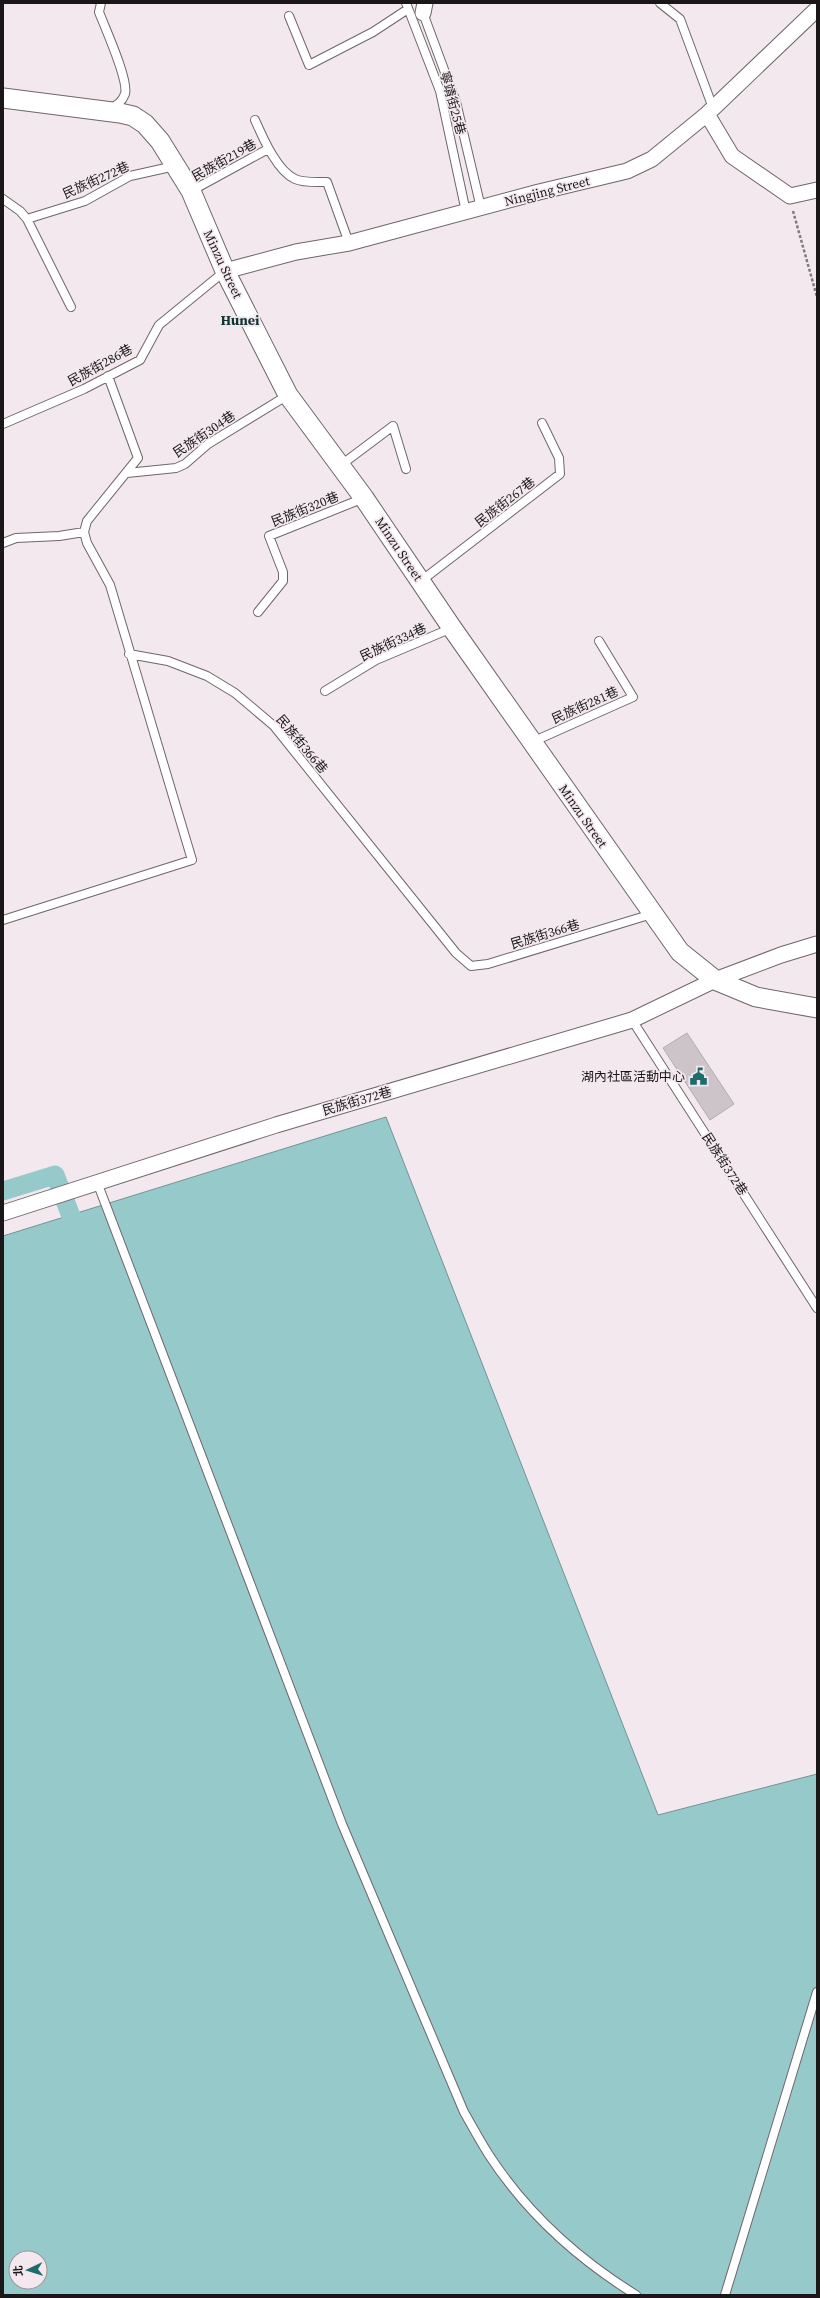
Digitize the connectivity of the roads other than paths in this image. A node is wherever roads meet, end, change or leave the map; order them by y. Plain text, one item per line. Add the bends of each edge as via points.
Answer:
1 (101, 3) edge
2 (660, 3) edge
3 (407, 6) edge
4 (424, 8) edge
5 (817, 9) edge
6 (289, 16) dead end
7 (3, 98) edge
8 (107, 111) junction
9 (710, 111) junction
10 (255, 120) dead end
11 (268, 149) junction
12 (175, 166) junction
13 (817, 190) edge
14 (191, 191) junction
15 (3, 199) edge
16 (474, 210) junction
17 (27, 219) junction
18 (349, 243) junction
19 (225, 271) junction
20 (71, 307) dead end
21 (108, 376) junction
22 (288, 395) junction
23 (542, 423) dead end
24 (3, 424) edge
25 (341, 465) junction
26 (406, 469) dead end
27 (127, 473) junction
28 (364, 498) junction
29 (84, 532) junction
30 (3, 542) edge
31 (421, 581) junction
32 (258, 612) dead end
33 (452, 628) junction
34 (598, 641) dead end
35 (129, 654) junction
36 (325, 691) dead end
37 (532, 742) junction
38 (652, 914) junction
39 (3, 920) edge
40 (817, 944) edge
41 (715, 980) junction
42 (817, 1008) edge
43 (632, 1020) junction
44 (91, 1185) junction
45 (3, 1213) edge
46 (817, 1308) edge
47 (817, 1992) edge
48 (636, 2295) edge
49 (726, 2295) edge

1 - 8 lane via 99,12 123,75 125,93 120,103
2 - 9 lane via 680,19
3 - 6 lane via 373,32 309,66
3 - 16 lane, 寧靖街25巷 via 440,91
4 - 16 lane via 456,102
5 - 9 street, Ningjing Street
7 - 8 street, Minzu Street
8 - 12 street, Minzu Street via 133,116 145,124 160,141
9 - 13 street via 732,156 790,196
9 - 16 street, Ningjing Street via 652,159 628,171
10 - 11 lane, 民族街219巷
11 - 14 lane, 民族街219巷
11 - 18 lane, 民族街219巷 via 295,179 327,182
12 - 14 street, Minzu Street
12 - 17 lane, 民族街272巷 via 130,176 85,201
14 - 19 street, Minzu Street
15 - 17 lane
16 - 18 street, Ningjing Street
17 - 20 lane
18 - 19 street, Ningjing Street via 296,252
19 - 21 lane, 民族街286巷 via 159,325 140,360
19 - 22 street, Minzu Street
21 - 24 lane, 民族街286巷
21 - 27 lane via 138,458
22 - 25 street, Minzu Street
22 - 27 lane, 民族街304巷 via 208,444 185,464 176,468
23 - 31 lane, 民族街267巷 via 559,458 560,474
25 - 26 lane via 393,426
25 - 28 street, Minzu Street
27 - 29 lane via 87,520
28 - 31 street, Minzu Street
28 - 32 lane, 民族街320巷 via 269,536 284,572 283,581
29 - 30 lane via 16,538
29 - 35 lane via 87,543 110,585
31 - 33 street, Minzu Street
33 - 36 lane, 民族街334巷 via 376,660
33 - 37 street, Minzu Street
34 - 37 lane, 民族街281巷 via 633,696
35 - 38 lane, 民族街366巷 via 168,661 207,676 235,692 274,726 456,953 471,966 488,964
35 - 39 lane via 192,860
37 - 38 street, Minzu Street
38 - 41 street, Minzu Street via 680,952
40 - 41 street, 民族街372巷
41 - 42 street, Minzu Street via 756,997
41 - 43 street, 民族街372巷
43 - 44 street, 民族街372巷 via 284,1123
43 - 46 lane, 民族街372巷
44 - 45 street, 民族街372巷
44 - 48 lane via 342,1824 464,2112 493,2161 563,2242 604,2275
47 - 49 lane

